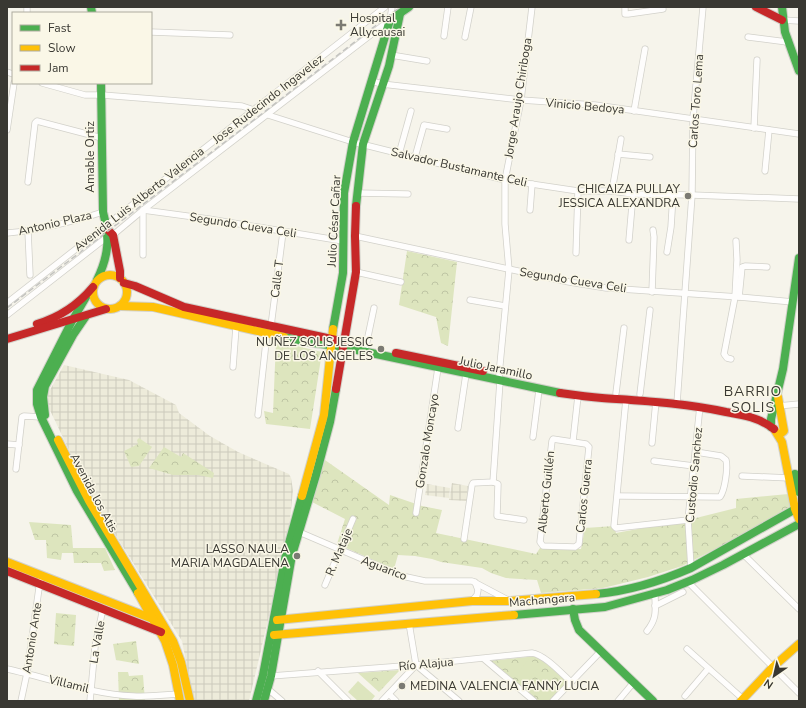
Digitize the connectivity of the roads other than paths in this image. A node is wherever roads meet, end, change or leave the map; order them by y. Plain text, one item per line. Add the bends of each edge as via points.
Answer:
1 (385, 7) edge
2 (392, 7) edge
3 (409, 7) edge
4 (448, 7) edge
5 (471, 7) edge
6 (532, 7) edge
7 (625, 7) edge
8 (703, 7) edge
9 (756, 7) edge
10 (782, 7) edge
11 (663, 9) dead end
12 (401, 11) edge
13 (390, 20) junction
14 (782, 20) junction
15 (799, 21) edge
16 (152, 32) edge
17 (230, 35) dead end
18 (444, 36) dead end
19 (465, 37) dead end
20 (748, 37) dead end
21 (787, 42) junction
22 (645, 49) dead end
23 (391, 55) junction
24 (757, 60) dead end
25 (427, 62) dead end
26 (799, 71) edge
27 (371, 81) junction
28 (14, 84) edge
29 (46, 84) edge
30 (101, 84) edge
31 (382, 84) junction
32 (102, 95) junction
33 (521, 100) junction
34 (254, 110) junction
35 (634, 110) junction
36 (411, 111) dead end
37 (268, 115) junction
38 (693, 118) junction
39 (754, 128) junction
40 (447, 129) dead end
41 (7, 130) edge
42 (769, 130) junction
43 (799, 134) edge
44 (102, 138) junction
45 (621, 139) dead end
46 (353, 142) junction
47 (363, 144) junction
48 (399, 154) junction
49 (618, 154) junction
50 (415, 157) junction
51 (650, 157) dead end
52 (765, 172) dead end
53 (505, 180) junction
54 (28, 182) dead end
55 (532, 184) junction
56 (578, 191) junction
57 (612, 191) junction
58 (357, 194) junction
59 (408, 194) dead end
60 (633, 194) junction
61 (673, 195) junction
62 (692, 195) junction
63 (799, 198) edge
64 (143, 210) junction
65 (530, 210) dead end
66 (103, 212) junction
67 (653, 230) dead end
68 (28, 231) junction
69 (109, 231) junction
70 (283, 232) junction
71 (7, 233) edge
72 (355, 236) junction
73 (629, 240) dead end
74 (342, 241) junction
75 (736, 241) dead end
76 (667, 252) dead end
77 (576, 253) dead end
78 (142, 255) dead end
79 (799, 258) edge
80 (767, 267) dead end
81 (509, 270) junction
82 (356, 272) junction
83 (30, 275) dead end
84 (798, 276) edge
85 (122, 280) junction
86 (401, 282) dead end
87 (95, 284) junction
88 (652, 292) junction
89 (685, 294) junction
90 (86, 296) junction
91 (737, 297) junction
92 (470, 300) dead end
93 (793, 302) junction
94 (7, 303) edge
95 (120, 306) junction
96 (505, 306) junction
97 (374, 308) dead end
98 (106, 309) junction
99 (650, 310) dead end
100 (7, 315) edge
101 (86, 316) junction
102 (72, 320) junction
103 (236, 327) junction
104 (624, 328) dead end
105 (269, 330) junction
106 (7, 332) edge
107 (7, 339) edge
108 (331, 342) junction
109 (343, 344) junction
110 (366, 346) junction
111 (731, 359) dead end
112 (233, 367) dead end
113 (438, 368) junction
114 (466, 374) junction
115 (500, 378) junction
116 (539, 390) junction
117 (616, 393) junction
118 (640, 394) junction
119 (578, 396) junction
120 (626, 399) junction
121 (677, 400) junction
122 (656, 401) junction
123 (799, 404) edge
124 (700, 406) junction
125 (778, 406) junction
126 (258, 415) dead end
127 (41, 417) junction
128 (771, 423) junction
129 (458, 428) dead end
130 (782, 433) junction
131 (533, 437) dead end
132 (573, 441) junction
133 (652, 443) dead end
134 (7, 444) edge
135 (19, 445) junction
136 (696, 452) junction
137 (654, 461) dead end
138 (694, 466) junction
139 (16, 468) dead end
140 (742, 476) dead end
141 (790, 478) junction
142 (493, 482) junction
143 (799, 492) edge
144 (618, 496) junction
145 (690, 496) junction
146 (797, 508) edge
147 (416, 513) dead end
148 (799, 519) edge
149 (354, 520) dead end
150 (524, 520) dead end
151 (688, 520) junction
152 (799, 524) edge
153 (299, 532) junction
154 (464, 539) dead end
155 (577, 546) joint
156 (340, 550) junction
157 (744, 555) junction
158 (7, 562) edge
159 (691, 568) junction
160 (7, 571) edge
161 (40, 579) junction
162 (475, 582) junction
163 (688, 582) junction
164 (325, 586) dead end
165 (683, 592) dead end
166 (655, 593) junction
167 (472, 601) junction
168 (510, 601) junction
169 (655, 606) junction
170 (103, 608) junction
171 (573, 609) junction
172 (799, 610) edge
173 (156, 618) junction
174 (277, 620) junction
175 (409, 623) junction
176 (164, 631) junction
177 (647, 631) dead end
178 (274, 635) junction
179 (799, 644) edge
180 (687, 649) dead end
181 (601, 651) junction
182 (484, 659) junction
183 (416, 665) junction
184 (773, 667) junction
185 (7, 669) edge
186 (708, 669) junction
187 (318, 671) junction
188 (27, 673) junction
189 (270, 676) junction
190 (571, 682) junction
191 (634, 682) junction
192 (268, 689) junction
193 (90, 690) junction
194 (799, 693) edge
195 (389, 694) junction
196 (685, 696) dead end
197 (180, 697) edge
198 (742, 700) edge
199 (21, 701) edge
200 (90, 701) edge
201 (190, 701) edge
202 (256, 701) edge
203 (264, 701) edge
204 (282, 701) edge
205 (348, 701) edge
206 (382, 701) edge
207 (396, 701) edge
208 (459, 701) edge
209 (534, 701) edge
210 (553, 701) edge
211 (618, 701) edge
212 (653, 701) edge

1 - 34 street, Avenida Luis Alberto Valencia
2 - 13 street, Julio César Cañar
3 - 12 street, Jose Rudecindo Ingavelez
4 - 18 street
5 - 19 street
6 - 33 street, Jorge Araujo Chiriboga
7 - 11 street via 625,14
8 - 38 street, Carlos Toro Lema
9 - 14 street
10 - 14 street
12 - 13 street, Jose Rudecindo Ingavelez
12 - 23 street, Julio César Cañar
13 - 27 street, Julio César Cañar
13 - 37 street, Jose Rudecindo Ingavelez
14 - 15 street
14 - 21 street
16 - 17 street
20 - 21 street
21 - 26 street
22 - 35 street
23 - 25 street
23 - 31 street, Julio César Cañar
24 - 39 street
27 - 31 street, Vinicio Bedoya
27 - 46 street, Julio César Cañar
28 - 41 street
29 - 32 street via 84,95
30 - 32 street, Amable Ortiz
31 - 33 street, Vinicio Bedoya
31 - 47 street, Julio César Cañar
32 - 34 street via 242,106
32 - 44 street, Amable Ortiz
33 - 35 street, Vinicio Bedoya
33 - 53 street, Jorge Araujo Chiriboga
34 - 69 street, Avenida Luis Alberto Valencia via 161,183
35 - 38 street, Vinicio Bedoya
36 - 48 street
37 - 46 street, Salvador Bustamante Celi
37 - 64 street, Jose Rudecindo Ingavelez
38 - 39 street, Vinicio Bedoya
38 - 62 street, Carlos Toro Lema
39 - 42 street, Vinicio Bedoya
40 - 50 street via 424,125
42 - 43 street, Vinicio Bedoya
42 - 52 street
44 - 54 street via 37,122
44 - 66 street, Amable Ortiz
45 - 49 street
46 - 47 street, Salvador Bustamante Celi
46 - 74 street, Julio César Cañar via 344,193
47 - 48 street, Salvador Bustamante Celi
47 - 58 street, Julio César Cañar
48 - 50 street, Salvador Bustamante Celi
49 - 51 street
49 - 57 street
50 - 53 street, Salvador Bustamante Celi
53 - 55 street, Salvador Bustamante Celi
53 - 81 street, Jorge Araujo Chiriboga
55 - 56 street, Salvador Bustamante Celi
55 - 65 street
56 - 57 street, Salvador Bustamante Celi
56 - 77 street
57 - 60 street, Salvador Bustamante Celi
58 - 59 street
58 - 72 street, Julio César Cañar
60 - 61 street, Salvador Bustamante Celi
60 - 73 street
61 - 62 street, Salvador Bustamante Celi
61 - 76 street
62 - 63 street, Salvador Bustamante Celi
62 - 89 street, Carlos Toro Lema
64 - 69 street, Avenida Luis Alberto Valencia
64 - 70 street, Segundo Cueva Celi
64 - 78 street
66 - 68 street, Antonio Plaza
66 - 69 street, Amable Ortiz
67 - 88 street
68 - 71 street, Antonio Plaza
68 - 83 street
69 - 85 street, Amable Ortiz
69 - 87 street, Amable Ortiz via 104,266
69 - 94 street, Avenida Luis Alberto Valencia
69 - 100 street, Avenida Luis Alberto Valencia
70 - 74 street, Segundo Cueva Celi
70 - 105 street, Calle T
72 - 81 street, Segundo Cueva Celi
72 - 82 street, Julio César Cañar
74 - 108 street, Julio César Cañar via 343,273
75 - 91 street
79 - 84 street
80 - 91 street via 742,267
81 - 88 street, Segundo Cueva Celi via 606,288
81 - 96 street, Jorge Araujo Chiriboga
82 - 86 street
82 - 109 street, Julio César Cañar
84 - 93 street
85 - 87 street, Julio Jaramillo via 108,275 102,276
85 - 95 street via 127,295
85 - 105 street, Julio Jaramillo via 184,307
87 - 90 street, Amable Ortiz
87 - 98 street via 94,298
88 - 89 street, Segundo Cueva Celi
89 - 91 street, Segundo Cueva Celi
89 - 121 street
90 - 102 street, Avenida los Atis
90 - 106 street via 45,322
91 - 93 street, Segundo Cueva Celi
91 - 111 street via 724,354
92 - 96 street
93 - 125 street
95 - 98 street, Julio Jaramillo
95 - 103 street, Julio Jaramillo via 153,307
96 - 115 street, Jorge Araujo Chiriboga
97 - 110 street
98 - 101 street, Julio Jaramillo
99 - 118 street
101 - 102 street, Julio Jaramillo
101 - 173 street, Avenida los Atis via 42,393 45,415 89,501
102 - 107 street, Julio Jaramillo
102 - 127 street, Avenida los Atis via 36,390 35,397
103 - 105 street, Julio Jaramillo
103 - 112 street
104 - 117 street
105 - 108 street, Julio Jaramillo via 314,343
105 - 126 street, Calle T
108 - 109 street, Julio Jaramillo
108 - 174 street via 324,415 286,554
109 - 110 street, Julio Jaramillo
109 - 113 street, Julio Jaramillo
109 - 153 street via 330,422
110 - 115 street, Julio Jaramillo
113 - 114 street, Julio Jaramillo
113 - 147 street, Gonzalo Moncayo
114 - 115 street, Julio Jaramillo
114 - 129 street
115 - 116 street, Julio Jaramillo
115 - 117 street, Julio Jaramillo via 560,388
115 - 142 street, Jorge Araujo Chiriboga
116 - 119 street, Julio Jaramillo
116 - 131 street
117 - 118 street, Julio Jaramillo
118 - 121 street, Julio Jaramillo
119 - 120 street, Julio Jaramillo
119 - 132 street
120 - 122 street, Julio Jaramillo
120 - 144 street
121 - 122 street, Julio Jaramillo
121 - 124 street, Julio Jaramillo
121 - 128 street, Julio Jaramillo via 709,401 739,408 761,415
122 - 133 street
123 - 125 street
124 - 128 street, Julio Jaramillo
124 - 136 street, Custodio Sanchez
125 - 128 street
125 - 130 street
127 - 135 street via 22,417
127 - 173 street, Avenida los Atis via 77,491
128 - 130 street, Julio Jaramillo
130 - 141 street, Julio Jaramillo
130 - 143 street, Julio Jaramillo via 789,445
132 - 155 street, Carlos Guerra via 588,445
132 - 155 street, Alberto Guillén via 552,441 540,542 543,546
134 - 135 street
135 - 139 street
136 - 138 street, Custodio Sanchez
136 - 145 street via 722,457 726,460 727,466 720,497
137 - 138 street
138 - 145 street, Custodio Sanchez
140 - 141 street
141 - 146 street, Julio Jaramillo
142 - 150 street, Jorge Araujo Chiriboga via 498,484 497,516
142 - 154 street via 473,483
144 - 145 street
144 - 151 street via 614,522 616,528
145 - 151 street, Custodio Sanchez
146 - 148 street, Julio Jaramillo
146 - 159 street, Machangara
149 - 156 street, R. Mataje
151 - 159 street, Custodio Sanchez
152 - 157 street, Machangara
153 - 156 street, Aguarico
153 - 174 street
156 - 162 street, Aguarico via 411,578
156 - 164 street, R. Mataje
157 - 163 street, Machangara
157 - 172 street
158 - 161 street
159 - 168 street, Machangara via 634,588
160 - 161 street
161 - 170 street
161 - 173 street
161 - 188 street, Antonio Ante
162 - 167 street via 478,590
162 - 168 street, Aguarico
163 - 166 street, Machangara
163 - 184 street
165 - 169 street
166 - 169 street
166 - 171 street, Machangara via 627,602
167 - 168 street, Machangara
167 - 174 street, Machangara
169 - 177 street via 656,617
170 - 176 street
170 - 193 street, La Valle
171 - 175 street, Machangara
171 - 181 street via 579,630
173 - 176 street, Avenida los Atis
174 - 178 street
175 - 178 street, Machangara
175 - 183 street
176 - 197 street, Avenida los Atis
176 - 201 street, Avenida los Atis via 173,641 181,662
178 - 189 street
178 - 202 street
179 - 184 street
180 - 186 street
181 - 190 street
181 - 191 street
182 - 183 street, Río Alajua
182 - 190 street, Río Alajua via 537,654
182 - 209 street
183 - 187 street, Río Alajua
183 - 195 street
183 - 208 street
184 - 194 street
184 - 198 street
185 - 188 street, Villamil
186 - 196 street
186 - 198 street
187 - 189 street, Río Alajua
187 - 205 street
188 - 193 street, Villamil
188 - 199 street, Antonio Ante
189 - 192 street
190 - 210 street
191 - 211 street
191 - 212 street
192 - 203 street
192 - 204 street
193 - 197 street, Villamil via 132,696
193 - 200 street, La Valle
195 - 206 street
195 - 207 street

